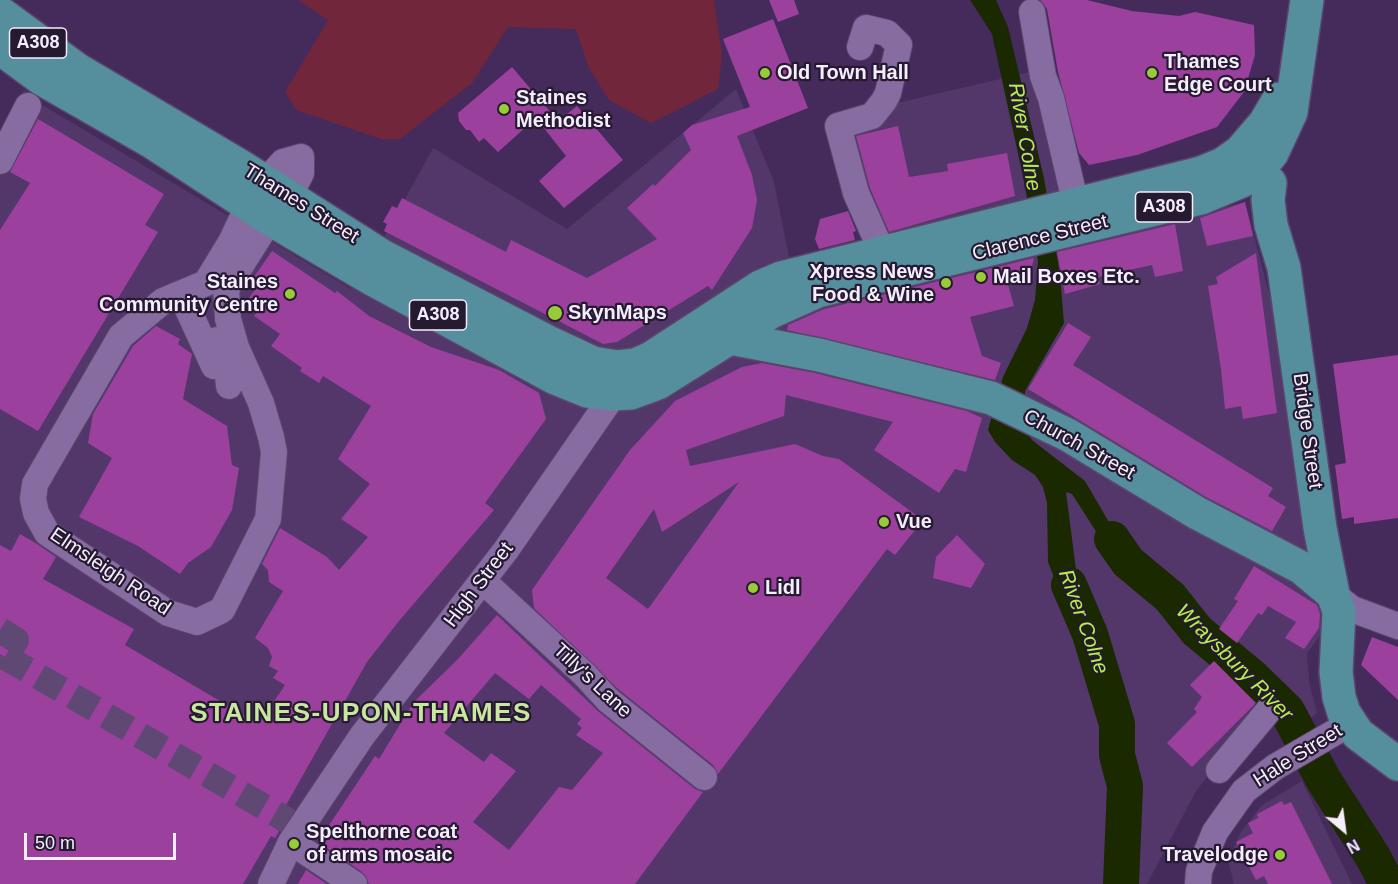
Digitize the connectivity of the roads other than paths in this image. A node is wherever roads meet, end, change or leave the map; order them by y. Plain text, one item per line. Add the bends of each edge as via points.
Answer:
1 (1307, 0) edge
2 (1032, 12) dead end
3 (0, 13) edge
4 (860, 47) dead end
5 (0, 48) edge
6 (28, 106) dead end
7 (0, 161) edge
8 (1256, 168) junction
9 (268, 201) junction
10 (1067, 215) junction
11 (895, 260) junction
12 (206, 288) junction
13 (730, 338) junction
14 (616, 381) junction
15 (483, 581) junction
16 (1333, 594) junction
17 (1398, 626) edge
18 (1269, 710) dead end
19 (1342, 728) junction
20 (1242, 742) junction
21 (1398, 764) edge
22 (1218, 770) dead end
23 (1261, 776) junction
24 (704, 777) dead end
25 (291, 843) junction
26 (271, 884) edge
27 (354, 884) edge
28 (1198, 884) edge

1 - 8 main road, Clarence Street / A308 via 1295,68 1265,123
2 - 10 street via 1043,76 1051,98
3 - 9 main road, Thames Street / A308
4 - 11 street via 866,28 879,29 899,45 888,93 872,116 838,126 856,193
5 - 9 main road, Thames Street / A308 via 42,79 152,142
6 - 7 street
8 - 10 main road, Clarence Street / A308 via 1223,164
8 - 16 main road, Bridge Street via 1285,211 1284,267 1320,528
9 - 12 street via 231,242
9 - 14 main road, Thames Street / A308 via 593,363
10 - 11 main road, Clarence Street / A308
11 - 13 main road, Clarence Street / A308 via 794,300
11 - 14 main road, Clarence Street / A308 via 781,278 634,365
12 - 12 street, Elmsleigh Road via 228,319 261,403 271,437 272,475 268,519 230,599 222,610 196,622 168,613 47,532 33,499 39,475 121,336 164,301
13 - 14 main road, A308 via 658,383 631,393
13 - 16 main road, Church Street via 819,355 991,398 1068,435 1197,513 1302,568
14 - 15 street, High Street
15 - 24 street, Tilly's Lane via 608,700
15 - 25 street, High Street via 362,736
16 - 17 street, Church Street via 1352,609
16 - 19 main road, Bridge Street via 1340,624 1338,687 1344,713
18 - 20 street
19 - 21 main road via 1358,734
19 - 23 street, Hale Street
20 - 22 street
20 - 23 street
23 - 28 street, Hale Street via 1229,809 1215,832 1199,871
25 - 26 street, High Street
25 - 27 street

